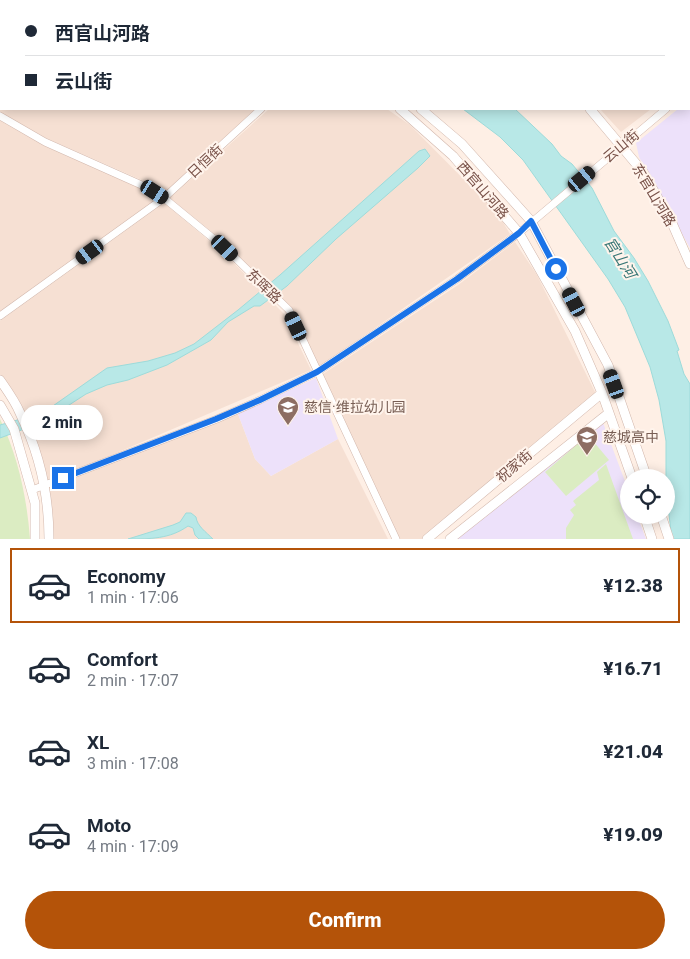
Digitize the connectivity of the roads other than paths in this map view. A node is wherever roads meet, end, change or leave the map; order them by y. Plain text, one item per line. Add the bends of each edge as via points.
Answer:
1 (261, 110) edge
2 (401, 110) edge
3 (423, 110) edge
4 (591, 110) edge
5 (665, 110) edge
6 (0, 116) edge
7 (621, 146) junction
8 (164, 198) junction
9 (531, 221) junction
10 (519, 233) junction
11 (690, 264) edge
12 (0, 316) edge
13 (317, 372) junction
14 (0, 380) edge
15 (602, 393) junction
16 (0, 405) edge
17 (609, 413) junction
18 (629, 469) edge
19 (644, 469) edge
20 (45, 486) junction
21 (32, 490) junction
22 (647, 524) edge
23 (664, 524) edge
24 (35, 539) edge
25 (49, 539) edge
26 (396, 539) edge
27 (426, 539) edge
28 (450, 539) edge
29 (652, 539) edge
30 (669, 539) edge

1 - 8 street, 日恒街
2 - 10 street, 西官山河路 via 453,156
3 - 9 street, 西官山河路 via 462,144
4 - 7 street, 东官山河路
5 - 7 street, 云山街
6 - 8 street, 东晖路 via 44,142
7 - 9 street, 云山街
7 - 11 street, 东官山河路 via 643,172 672,223
8 - 12 street, 日恒街
8 - 13 street, 东晖路 via 225,248 289,310
9 - 10 street, 云山街
9 - 19 street, 西官山河路 via 608,366
10 - 13 street, 云山街 via 457,279
10 - 15 street, 西官山河路 via 575,331
13 - 20 street, 云山街 via 216,419
13 - 26 street, 东晖路
14 - 20 street via 20,412
15 - 17 street, 西官山河路
15 - 27 street, 祝家街
16 - 21 street via 14,429
17 - 18 street, 西官山河路
17 - 28 street, 祝家街
20 - 21 street, 云山街
20 - 25 street
21 - 24 street
22 - 29 street
23 - 30 street

